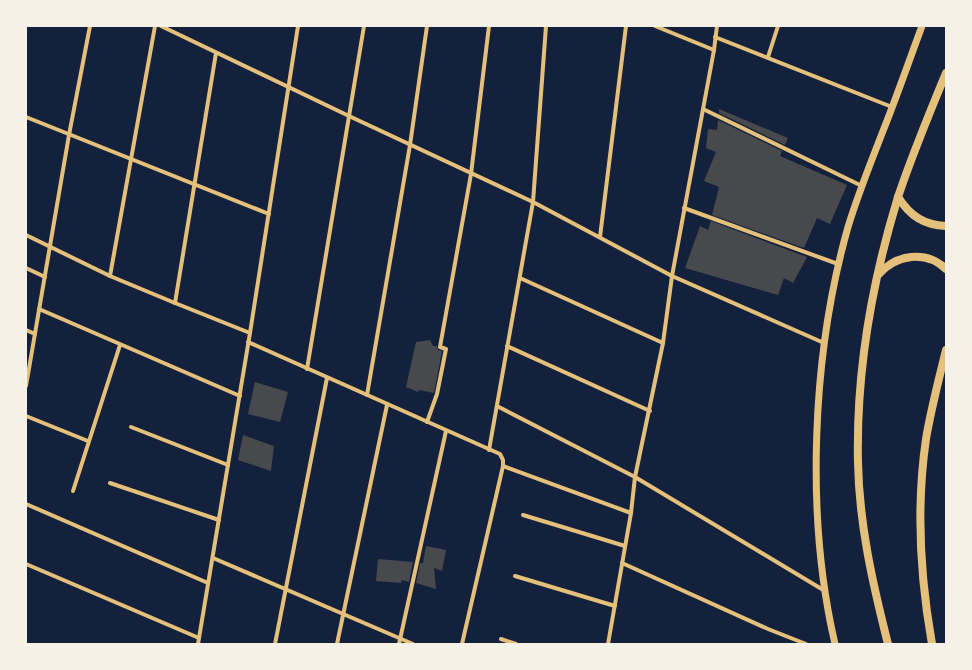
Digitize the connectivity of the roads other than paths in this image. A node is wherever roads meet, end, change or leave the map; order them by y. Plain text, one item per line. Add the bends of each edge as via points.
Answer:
1 (90, 26) edge
2 (155, 26) edge
3 (161, 26) edge
4 (298, 26) edge
5 (364, 26) edge
6 (427, 26) edge
7 (489, 26) edge
8 (546, 26) edge
9 (626, 26) edge
10 (655, 26) edge
11 (717, 26) edge
12 (778, 26) edge
13 (922, 26) edge
14 (715, 37) junction
15 (714, 50) junction
16 (216, 53) junction
17 (768, 57) junction
18 (946, 73) edge
19 (288, 86) junction
20 (892, 107) junction
21 (703, 109) junction
22 (349, 116) junction
23 (26, 118) edge
24 (69, 135) junction
25 (410, 145) junction
26 (131, 159) junction
27 (472, 174) junction
28 (195, 184) junction
29 (862, 186) junction
30 (898, 197) junction
31 (533, 202) junction
32 (684, 208) junction
33 (269, 214) junction
34 (946, 226) edge
35 (26, 236) edge
36 (600, 237) junction
37 (50, 247) junction
38 (838, 264) junction
39 (26, 268) edge
40 (946, 270) edge
41 (110, 276) junction
42 (672, 276) junction
43 (877, 276) junction
44 (45, 277) junction
45 (520, 278) junction
46 (175, 304) junction
47 (39, 309) junction
48 (26, 330) edge
49 (250, 333) junction
50 (35, 334) junction
51 (248, 342) junction
52 (663, 343) junction
53 (824, 343) junction
54 (120, 345) junction
55 (507, 346) junction
56 (946, 350) edge
57 (307, 369) junction
58 (327, 378) junction
59 (26, 386) edge
60 (367, 395) junction
61 (240, 396) junction
62 (387, 405) junction
63 (497, 406) junction
64 (650, 411) junction
65 (26, 416) edge
66 (427, 422) junction
67 (131, 427) dead end
68 (446, 431) junction
69 (88, 441) junction
70 (489, 450) junction
71 (228, 465) junction
72 (504, 466) junction
73 (635, 477) junction
74 (110, 483) dead end
75 (73, 491) dead end
76 (26, 504) edge
77 (523, 514) dead end
78 (630, 514) junction
79 (219, 520) junction
80 (625, 546) junction
81 (213, 558) junction
82 (622, 563) junction
83 (26, 564) edge
84 (515, 576) dead end
85 (208, 583) junction
86 (286, 588) junction
87 (825, 592) junction
88 (615, 606) junction
89 (343, 613) junction
90 (199, 638) junction
91 (400, 638) junction
92 (501, 639) dead end
93 (198, 644) edge
94 (275, 644) edge
95 (337, 644) edge
96 (399, 644) edge
97 (413, 644) edge
98 (462, 644) edge
99 (516, 644) edge
100 (608, 644) edge
101 (806, 644) edge
102 (835, 644) edge
103 (888, 644) edge
104 (932, 644) edge

1 - 24 street
2 - 26 street
3 - 16 street
4 - 19 street
5 - 22 street
6 - 25 street
7 - 27 street
8 - 31 street
9 - 36 street
10 - 15 street
11 - 14 street
12 - 17 street
13 - 20 street
14 - 15 street
14 - 17 street
15 - 21 street
16 - 19 street
16 - 28 street
17 - 20 street
18 - 30 main road
19 - 22 street
19 - 33 street
20 - 29 street
21 - 29 street
21 - 32 street
22 - 25 street
22 - 57 street
23 - 24 street
24 - 26 street
24 - 37 street
25 - 27 street
25 - 60 street
26 - 28 street
26 - 41 street
27 - 31 street
27 - 66 street via 440,347 446,349 438,394
28 - 33 street
28 - 46 street
29 - 38 street
30 - 34 main road via 914,216 936,226
30 - 43 main road
31 - 36 street
31 - 45 street
32 - 38 street
32 - 42 street
33 - 49 street
35 - 37 street
36 - 42 street
37 - 41 street
37 - 44 street
38 - 53 street
39 - 44 street
40 - 43 main road via 934,261 917,256 899,259
41 - 46 street
42 - 52 street
42 - 53 street
43 - 103 main road via 862,376 858,463 865,537
44 - 47 street
45 - 52 street
45 - 55 street
46 - 49 street
47 - 50 street
47 - 54 street
48 - 50 street
49 - 51 street
50 - 59 street
51 - 57 street
51 - 61 street
52 - 64 street
53 - 87 street via 819,397 817,475 819,537
54 - 61 street
54 - 69 street
55 - 63 street
55 - 64 street
56 - 104 main road via 926,439 920,510 922,580
57 - 58 street
58 - 60 street
58 - 86 street
60 - 62 street
61 - 71 street
62 - 66 street
62 - 89 street
63 - 70 street
63 - 73 street
64 - 73 street
65 - 69 street
66 - 68 street
67 - 71 street
68 - 70 street
68 - 91 street
69 - 75 street
70 - 72 street via 500,454
71 - 79 street
72 - 78 street
72 - 98 street
73 - 78 street
73 - 87 street
74 - 79 street
76 - 85 street
77 - 80 street
78 - 80 street
79 - 81 street
80 - 82 street
81 - 85 street
81 - 86 street
82 - 88 street
82 - 101 street
83 - 90 street
84 - 88 street
85 - 90 street
86 - 89 street
86 - 94 street
87 - 102 street
88 - 100 street
89 - 91 street
89 - 95 street
90 - 93 street
91 - 96 street
91 - 97 street
92 - 99 street

